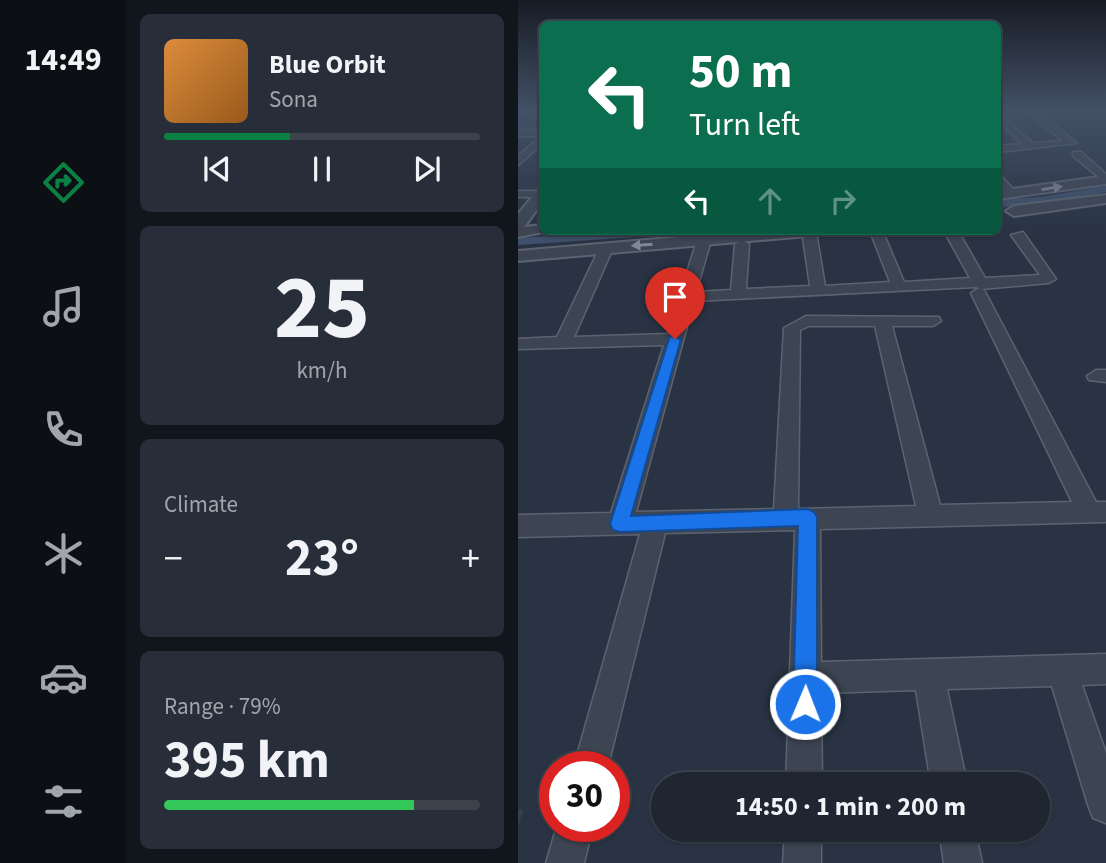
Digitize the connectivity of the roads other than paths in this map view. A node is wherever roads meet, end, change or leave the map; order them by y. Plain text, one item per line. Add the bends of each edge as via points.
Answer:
1 (1077, 154) dead end
2 (1106, 180) edge
3 (539, 182) edge
4 (1005, 194) edge
5 (532, 199) edge
6 (1106, 199) edge
7 (1001, 212) edge
8 (518, 224) edge
9 (539, 230) edge
10 (518, 232) edge
11 (809, 235) edge
12 (877, 235) edge
13 (953, 235) edge
14 (1018, 235) dead end
15 (704, 240) junction
16 (742, 244) dead end
17 (606, 248) junction
18 (518, 256) edge
19 (899, 287) junction
20 (980, 288) junction
21 (818, 291) junction
22 (738, 295) junction
23 (688, 297) junction
24 (882, 321) junction
25 (933, 321) dead end
26 (675, 339) junction
27 (563, 343) junction
28 (518, 344) edge
29 (1097, 512) edge
30 (930, 515) junction
31 (797, 518) junction
32 (620, 524) junction
33 (655, 524) junction
34 (518, 526) edge
35 (1106, 669) edge
36 (1062, 670) junction
37 (929, 672) junction
38 (806, 678) junction
39 (595, 751) edge
40 (804, 772) edge
41 (947, 772) edge
42 (1106, 805) edge
43 (571, 842) edge
44 (803, 842) edge
45 (959, 842) edge
46 (565, 863) edge
47 (802, 863) edge
48 (963, 863) edge

1 - 2 street
4 -> 2 street
3 - 5 street
5 - 8 street
6 - 7 street
9 - 10 street
11 - 15 street
11 - 21 street
12 - 19 street
13 - 20 street
14 - 20 street via 1049,279
15 -> 17 street
15 - 23 street
16 - 22 street
17 - 18 street
17 - 27 street
19 - 20 street
19 - 21 street
20 - 29 street
21 - 22 street
22 - 23 street
23 - 26 street
24 - 25 street
24 - 30 street
24 - 31 street via 806,321 792,328
26 - 27 street
26 - 32 street
27 - 28 street
29 - 30 street
30 - 31 street
31 - 33 street
31 - 38 street
32 - 33 street
32 - 34 street
33 - 39 street
35 - 36 street
36 - 37 street
36 - 42 street
37 - 38 street
37 - 41 street
38 - 40 street
43 - 46 street
44 - 47 street
45 - 48 street

